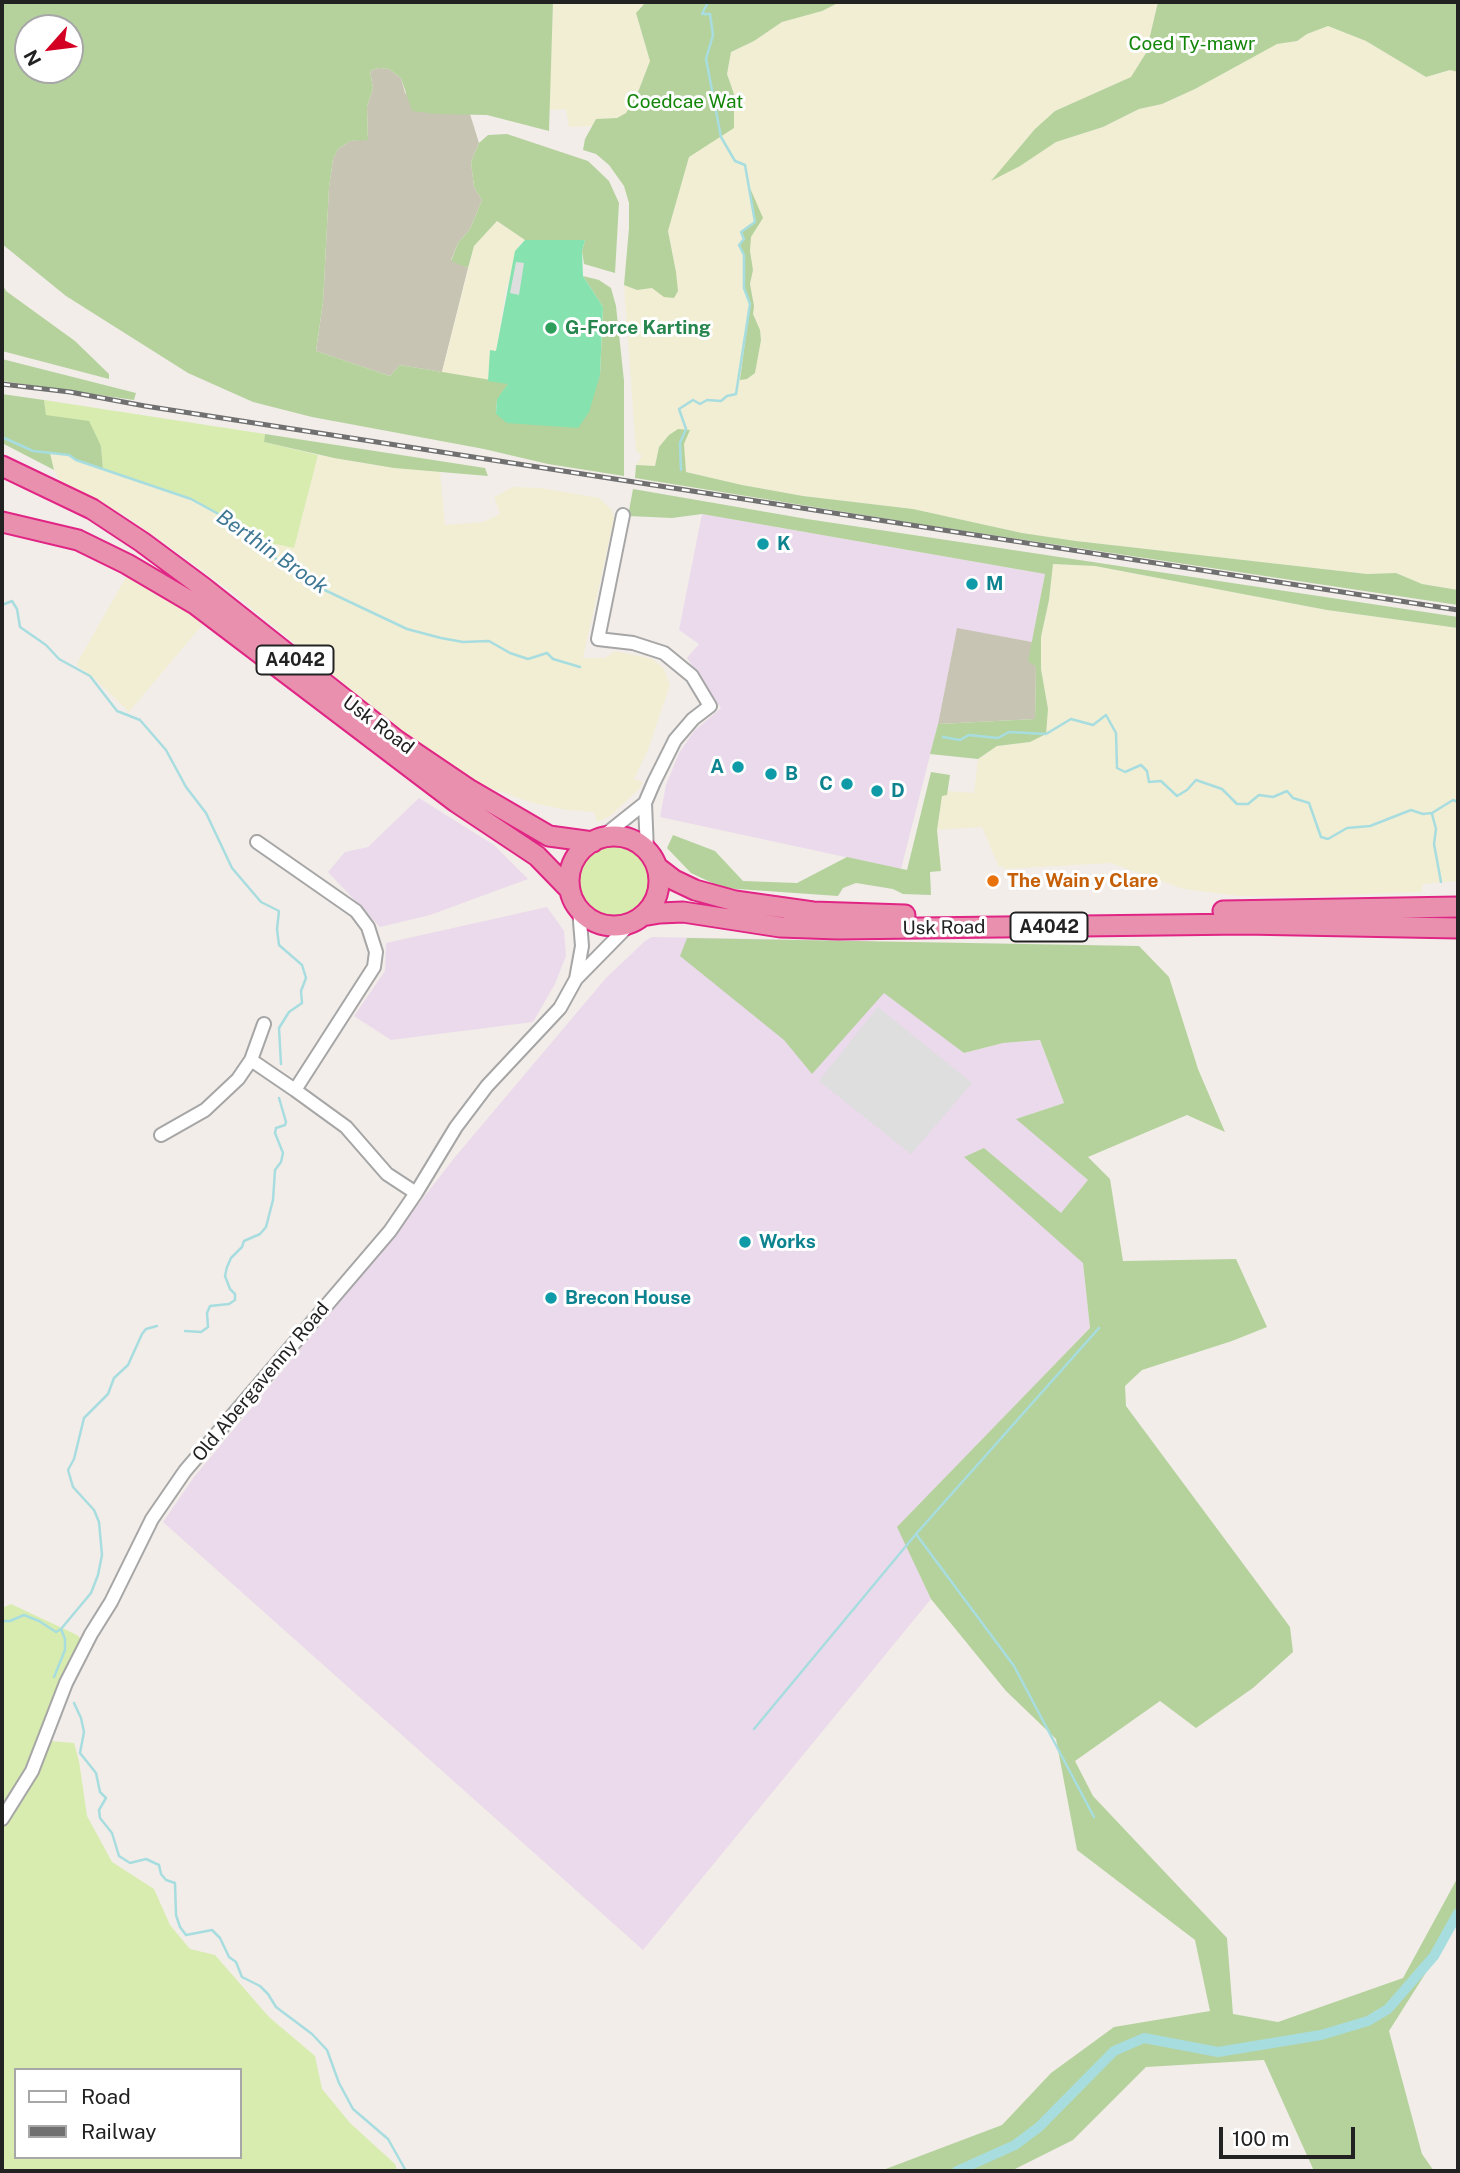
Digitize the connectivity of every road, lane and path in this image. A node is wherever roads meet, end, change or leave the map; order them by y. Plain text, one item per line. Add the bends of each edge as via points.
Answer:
1 (2, 466) edge
2 (623, 515) dead end
3 (2, 522) edge
4 (645, 803) junction
5 (597, 840) junction
6 (257, 842) dead end
7 (652, 859) junction
8 (570, 890) junction
9 (1458, 906) edge
10 (579, 909) junction
11 (637, 920) junction
12 (1458, 928) edge
13 (576, 979) junction
14 (264, 1024) dead end
15 (251, 1060) junction
16 (295, 1090) junction
17 (162, 1135) dead end
18 (416, 1193) junction
19 (2, 1819) edge

1 - 5 highway, Usk Road / A4042 via 92,509 142,542 396,740 470,790 549,836
2 - 4 street via 598,639 664,653 692,676 710,706 675,740
3 - 8 highway, Usk Road / A4042 via 78,540 195,604 456,802 537,856
4 - 5 street
4 - 7 street
5 - 7 highway via 626,838
5 - 8 highway via 576,858
6 - 16 street via 356,911 368,927 376,952 374,967
7 - 9 highway, Usk Road / A4042 via 686,886 709,895 841,914
7 - 11 highway via 659,882 656,898
8 - 10 highway
10 - 11 highway via 603,925
10 - 13 street via 583,929
11 - 12 highway, Usk Road / A4042 via 683,912 772,926 838,929 1244,924
11 - 13 street
13 - 18 street, Old Abergavenny Road via 560,1008 487,1086 456,1127
14 - 15 street
15 - 16 street
15 - 17 street via 223,1096
16 - 18 street via 346,1127 387,1174
18 - 19 street, Old Abergavenny Road via 390,1231 185,1471 152,1519 66,1683 32,1771

